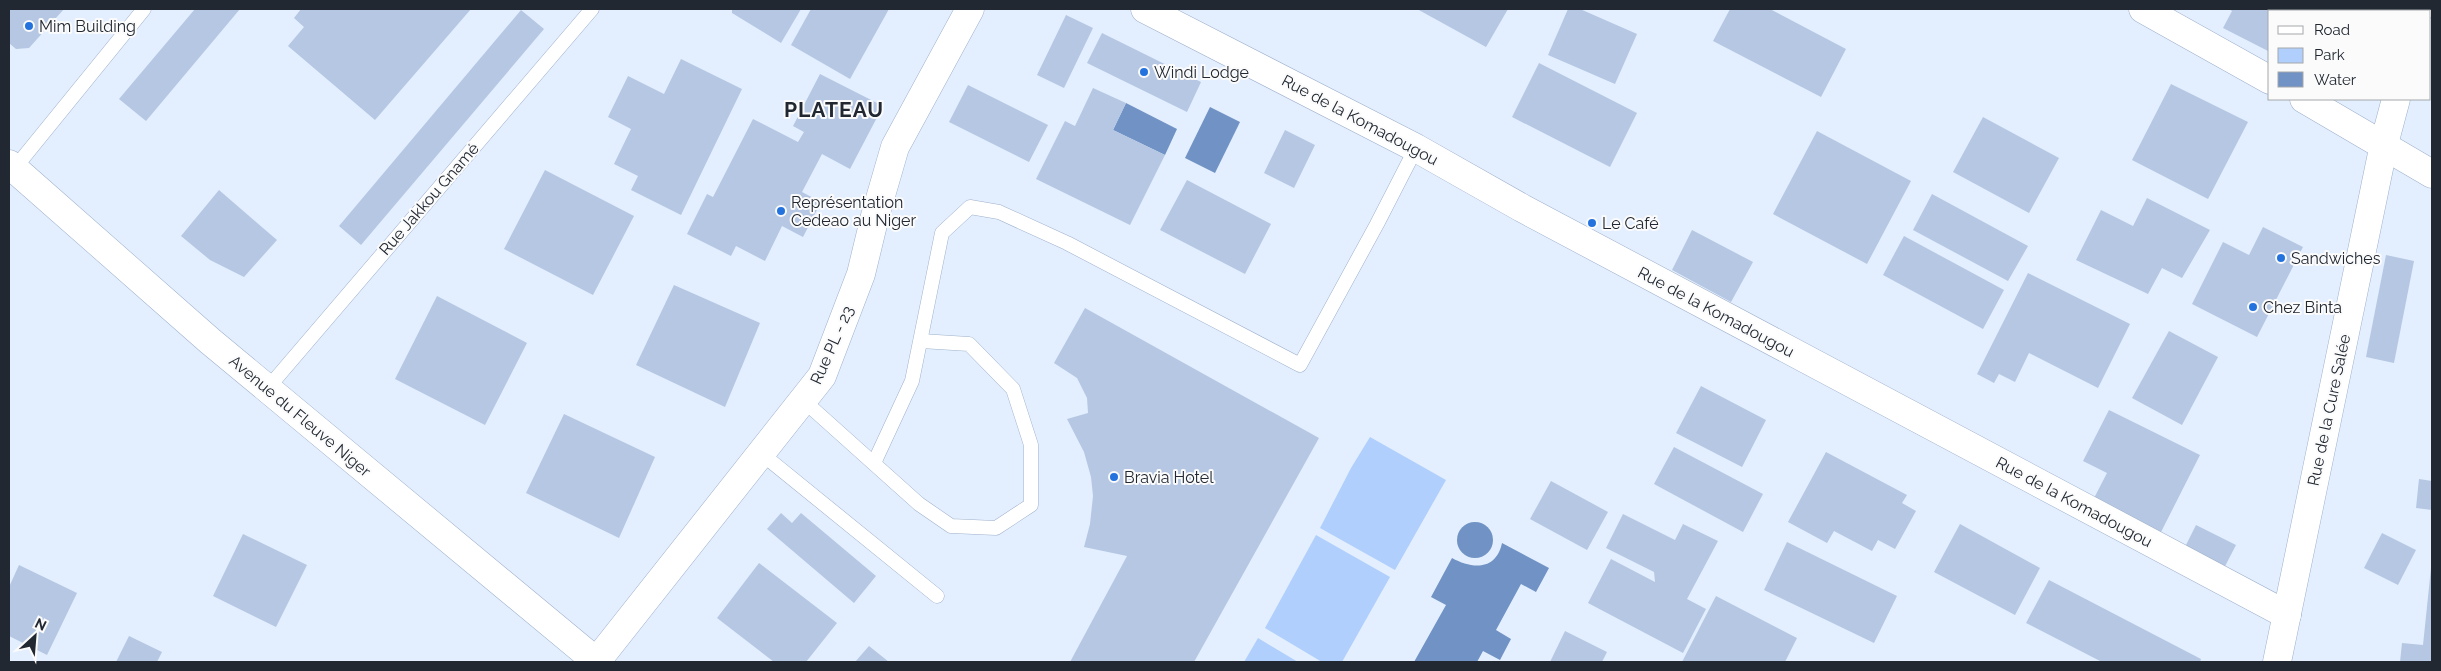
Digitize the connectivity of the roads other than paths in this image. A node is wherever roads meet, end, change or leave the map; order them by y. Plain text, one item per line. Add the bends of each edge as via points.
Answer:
1 (144, 9) edge
2 (592, 9) edge
3 (970, 9) edge
4 (1146, 9) edge
5 (2143, 9) edge
6 (2268, 79) edge
7 (2306, 100) edge
8 (2396, 100) edge
9 (2384, 144) junction
10 (1416, 148) junction
11 (11, 166) edge
12 (2432, 174) edge
13 (921, 341) junction
14 (267, 389) junction
15 (804, 401) junction
16 (762, 454) junction
17 (874, 463) junction
18 (937, 596) dead end
19 (2287, 615) junction
20 (596, 662) edge
21 (2277, 662) edge

1 - 11 lane
2 - 14 lane, Rue Jakkou Gnamé
3 - 15 street, Rue PL - 23 via 895,147 861,274 843,325 822,376
4 - 10 street, Rue de la Komadougou
5 - 6 street
7 - 9 street
8 - 9 street, Rue de la Cure Salée
9 - 12 street
9 - 19 street, Rue de la Cure Salée
10 - 13 lane via 1300,365 1067,243 999,212 970,207 942,233
10 - 19 street, Rue de la Komadougou via 1522,208
11 - 14 street, Avenue du Fleuve Niger
13 - 17 lane via 912,381
13 - 17 lane via 969,344 1013,389 1031,445 1031,505 996,528 951,526 919,504
14 - 20 street, Avenue du Fleuve Niger
15 - 16 street, Rue PL - 23
15 - 17 lane
16 - 18 lane
16 - 20 street, Rue PL - 23
19 - 21 street, Rue de la Cure Salée

